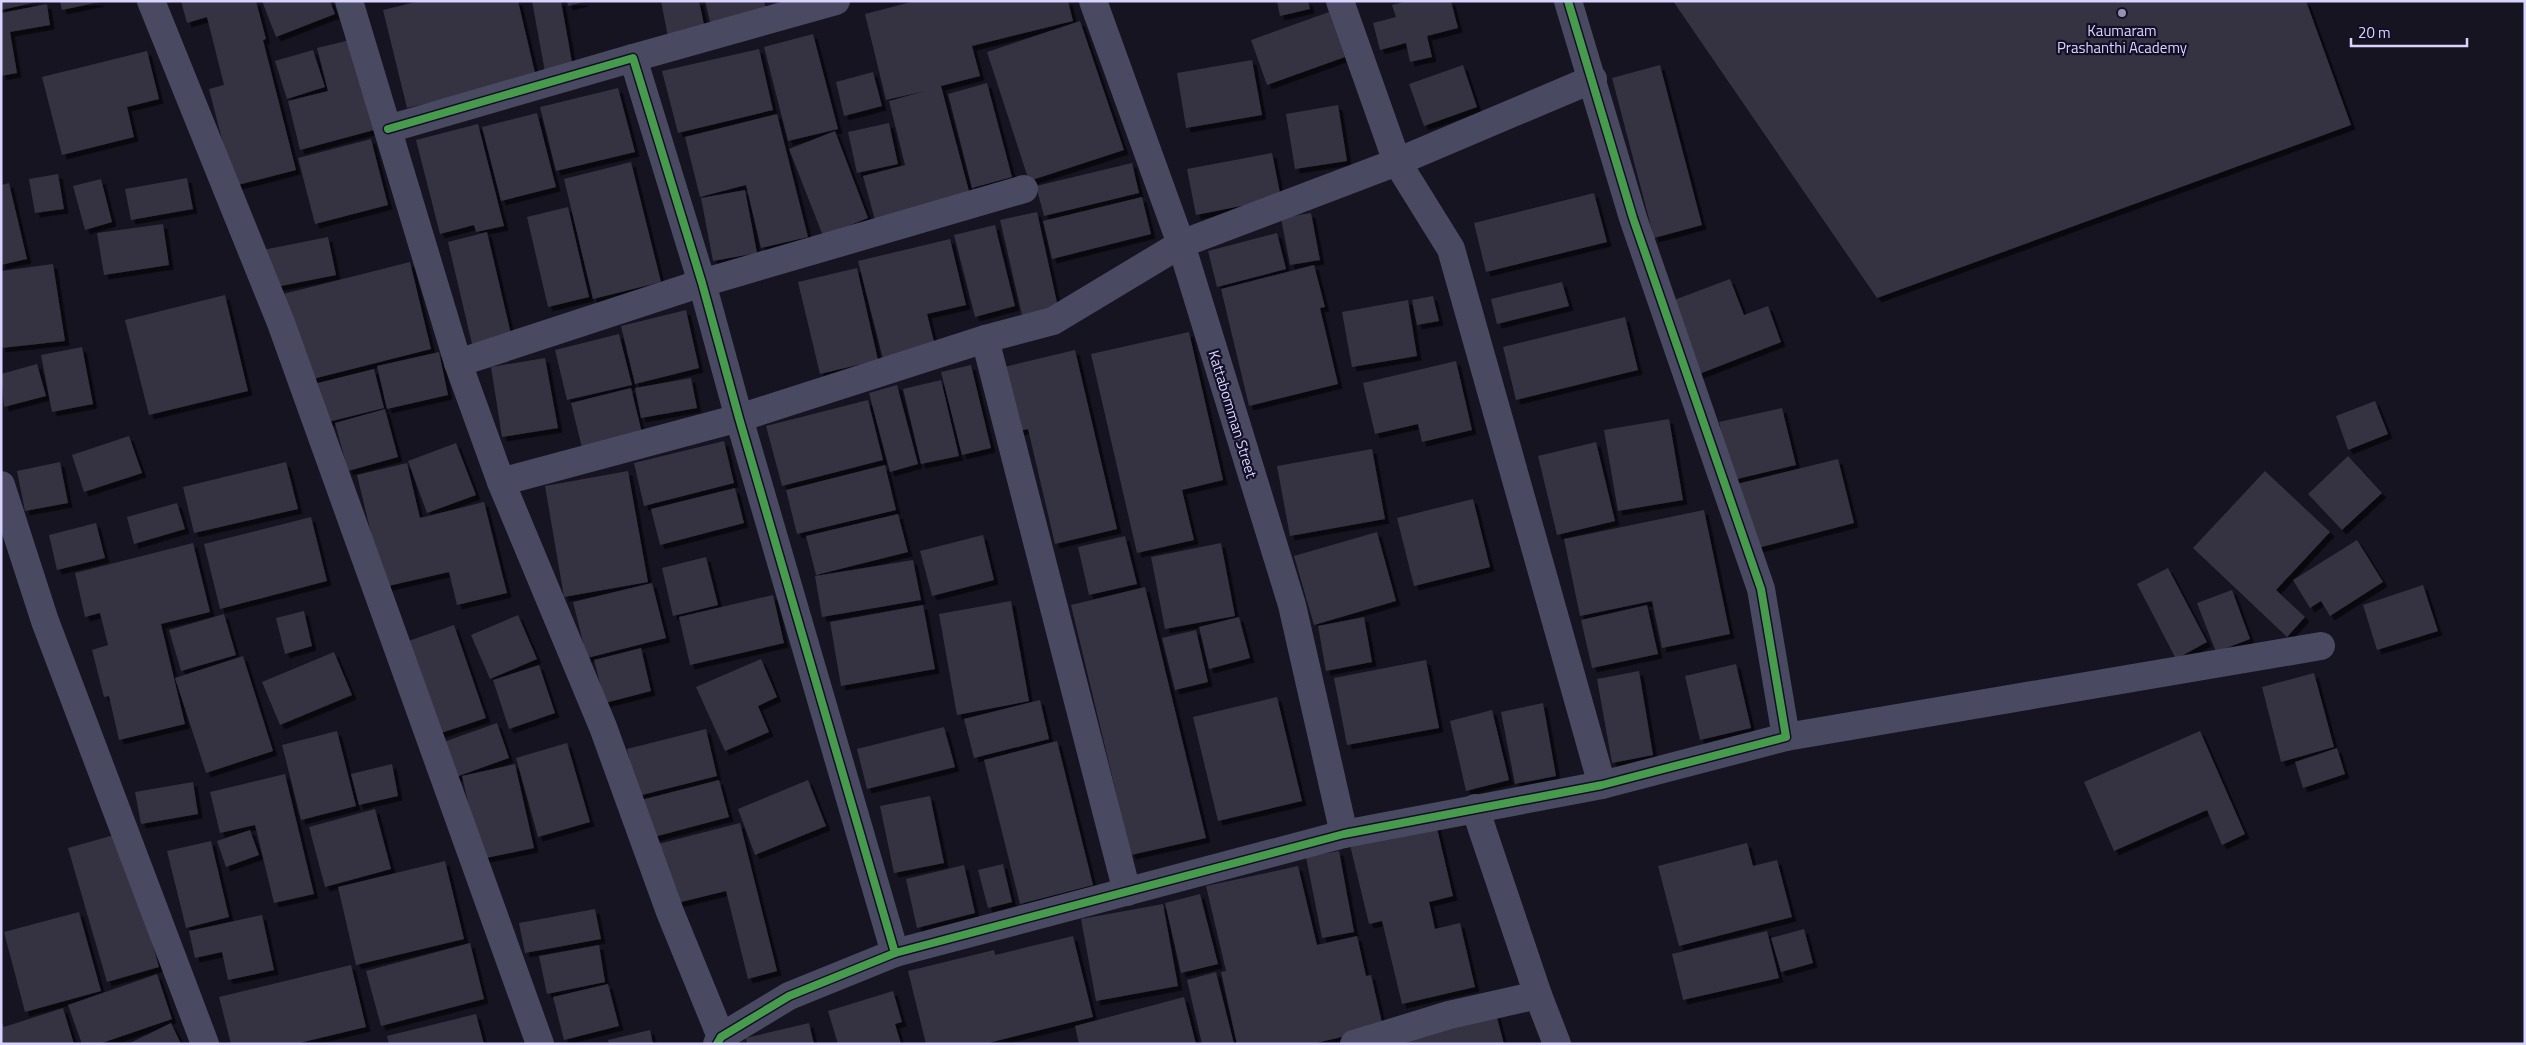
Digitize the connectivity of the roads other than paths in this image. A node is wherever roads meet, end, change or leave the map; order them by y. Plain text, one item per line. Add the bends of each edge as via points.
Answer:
1 (152, 1) edge
2 (349, 1) edge
3 (836, 1) edge
4 (1093, 1) edge
5 (1340, 1) edge
6 (1568, 1) edge
7 (633, 58) junction
8 (1593, 79) junction
9 (388, 129) junction
10 (1397, 162) junction
11 (1024, 189) dead end
12 (1181, 244) junction
13 (702, 283) junction
14 (985, 339) junction
15 (458, 363) junction
16 (739, 418) junction
17 (501, 482) junction
18 (1, 485) edge
19 (2322, 646) dead end
20 (1786, 737) junction
21 (1602, 785) junction
22 (1475, 808) junction
23 (1344, 834) junction
24 (1127, 892) junction
25 (895, 953) junction
26 (1538, 995) junction
27 (719, 1040) edge
28 (205, 1044) edge
29 (540, 1044) edge
30 (1354, 1044) edge
31 (1557, 1044) edge

1 - 29 street via 281,324
2 - 9 street
3 - 7 street
4 - 12 street, Kattabomman Street
5 - 10 street
6 - 8 street
7 - 9 street
7 - 13 street
8 - 10 street
8 - 20 street via 1633,218 1761,589
9 - 15 street
10 - 12 street
10 - 21 street via 1452,249
11 - 13 street
12 - 14 street via 1053,321
12 - 23 street, Kattabomman Street via 1292,605
13 - 15 street
13 - 16 street
14 - 16 street
14 - 24 street
15 - 17 street
16 - 17 street
16 - 25 street
17 - 27 street via 603,727
18 - 28 street via 45,621
19 - 20 street
20 - 21 street
21 - 22 street
22 - 23 street
22 - 26 street
23 - 24 street
24 - 25 street
25 - 27 street via 789,996
26 - 30 street via 1449,1015
26 - 31 street

